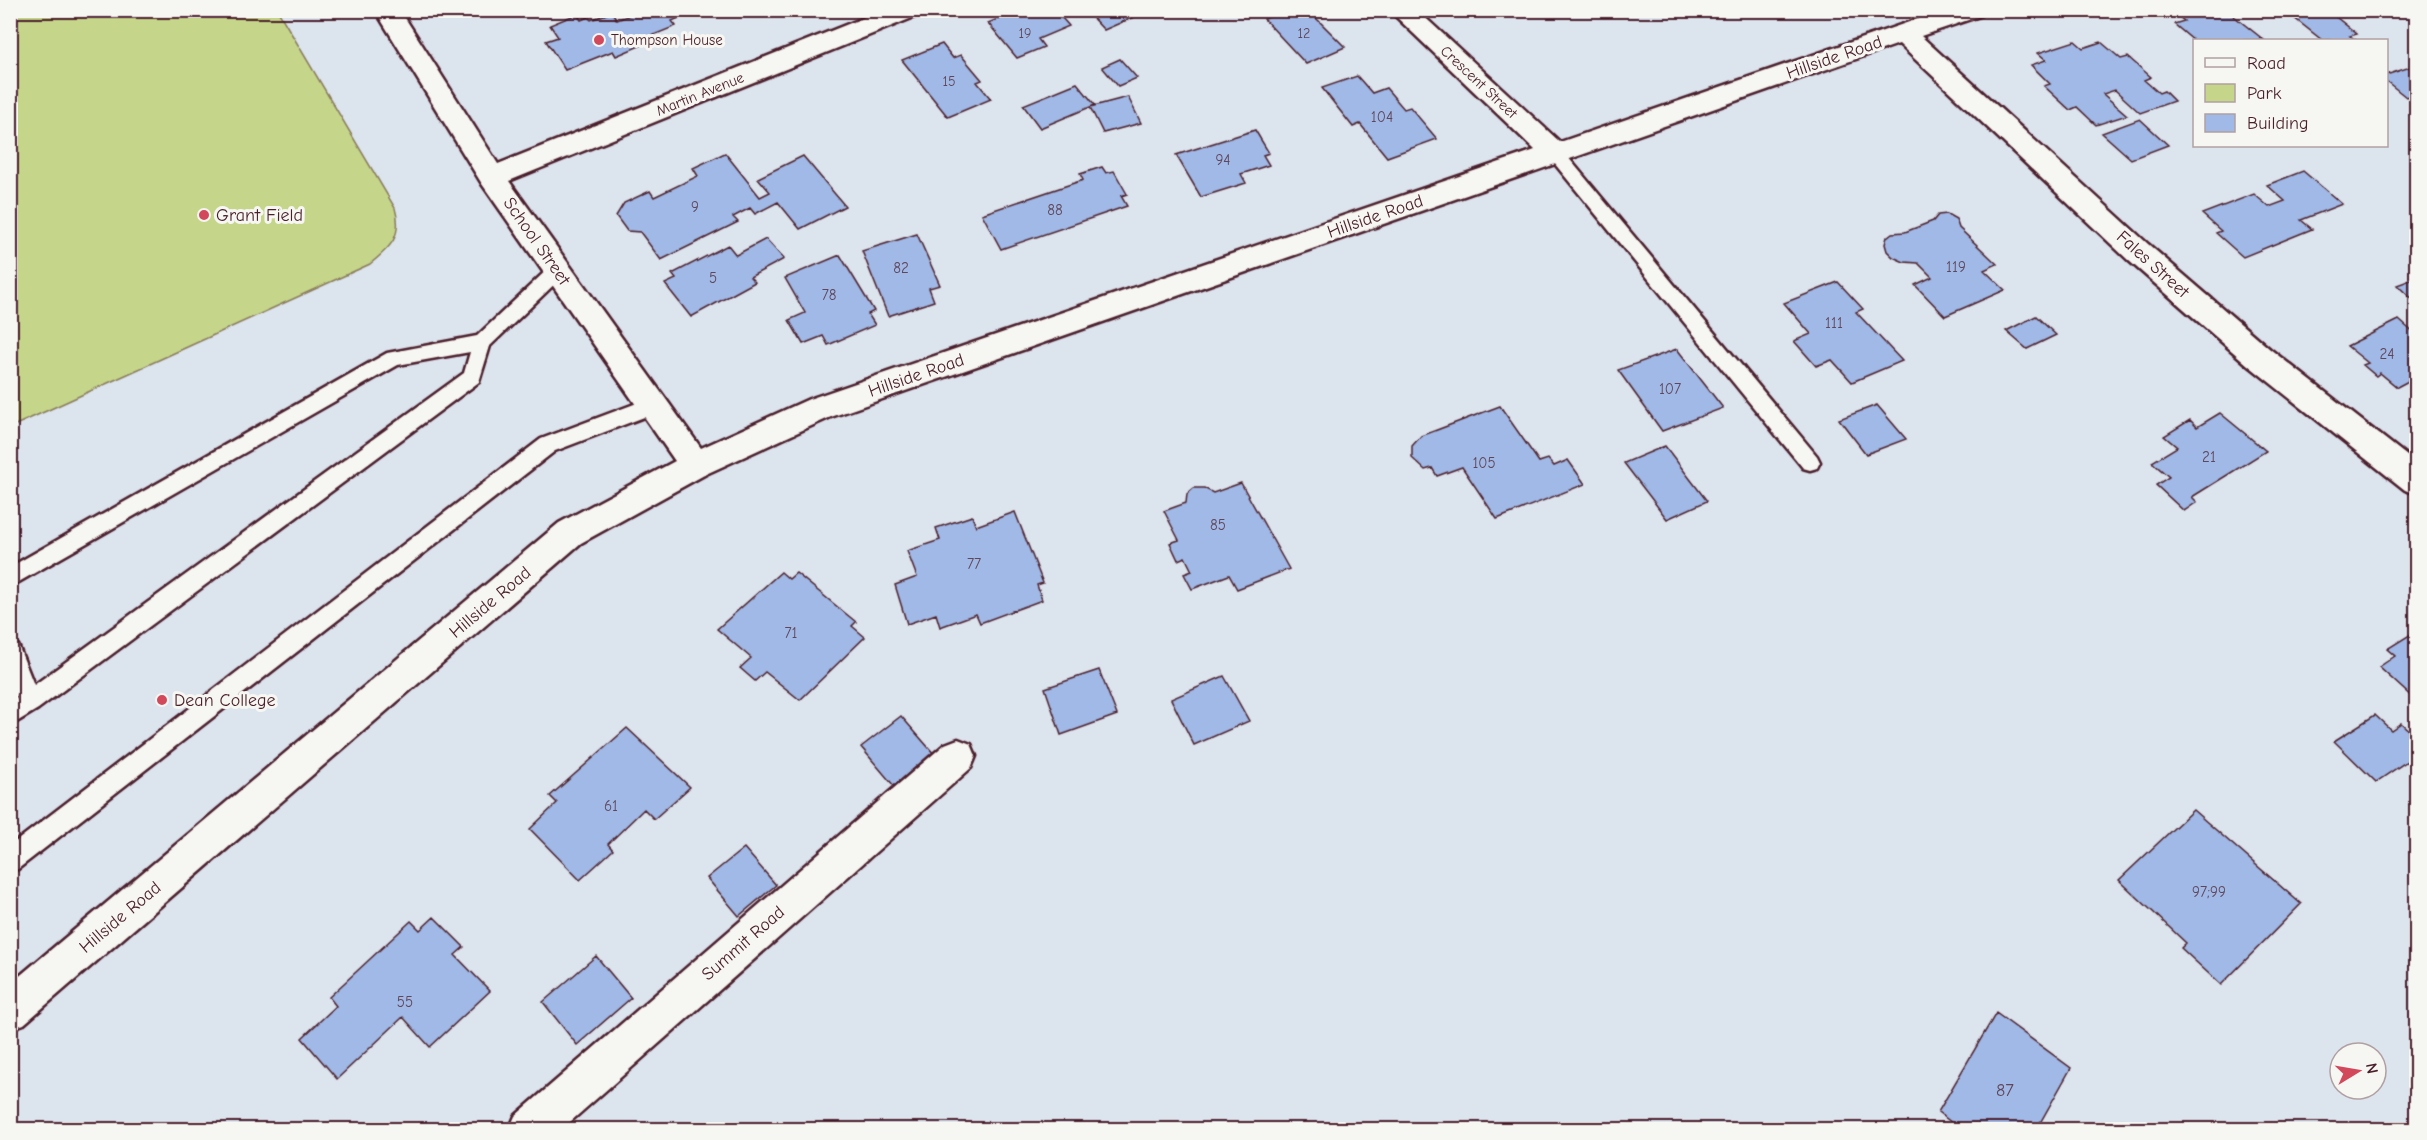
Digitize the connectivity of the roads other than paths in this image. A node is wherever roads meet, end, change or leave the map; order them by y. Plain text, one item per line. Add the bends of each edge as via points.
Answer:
1 (387, 10) edge
2 (908, 10) edge
3 (1401, 10) edge
4 (1971, 10) edge
5 (1902, 33) junction
6 (1556, 154) junction
7 (492, 177) junction
8 (558, 270) junction
9 (482, 342) junction
10 (652, 405) junction
11 (1810, 462) dead end
12 (695, 465) junction
13 (2416, 481) edge
14 (10, 578) edge
15 (10, 652) edge
16 (30, 702) junction
17 (10, 716) edge
18 (958, 756) dead end
19 (10, 861) edge
20 (10, 1010) edge
21 (529, 1130) edge

1 - 7 street, School Street
2 - 7 street, Martin Avenue
3 - 6 street, Crescent Street
4 - 5 street, Hillside Road
5 - 6 street, Hillside Road
5 - 13 street, Fales Street via 2138,252 2259,357
6 - 11 lane
6 - 12 street, Hillside Road via 820,408
7 - 8 street, School Street
8 - 9 lane
8 - 10 street, School Street
9 - 14 lane via 394,358
9 - 16 lane via 472,377
10 - 12 street, School Street
10 - 19 lane via 548,445
12 - 20 street, Hillside Road via 570,533
15 - 16 lane
16 - 17 lane
18 - 21 street, Summit Road

